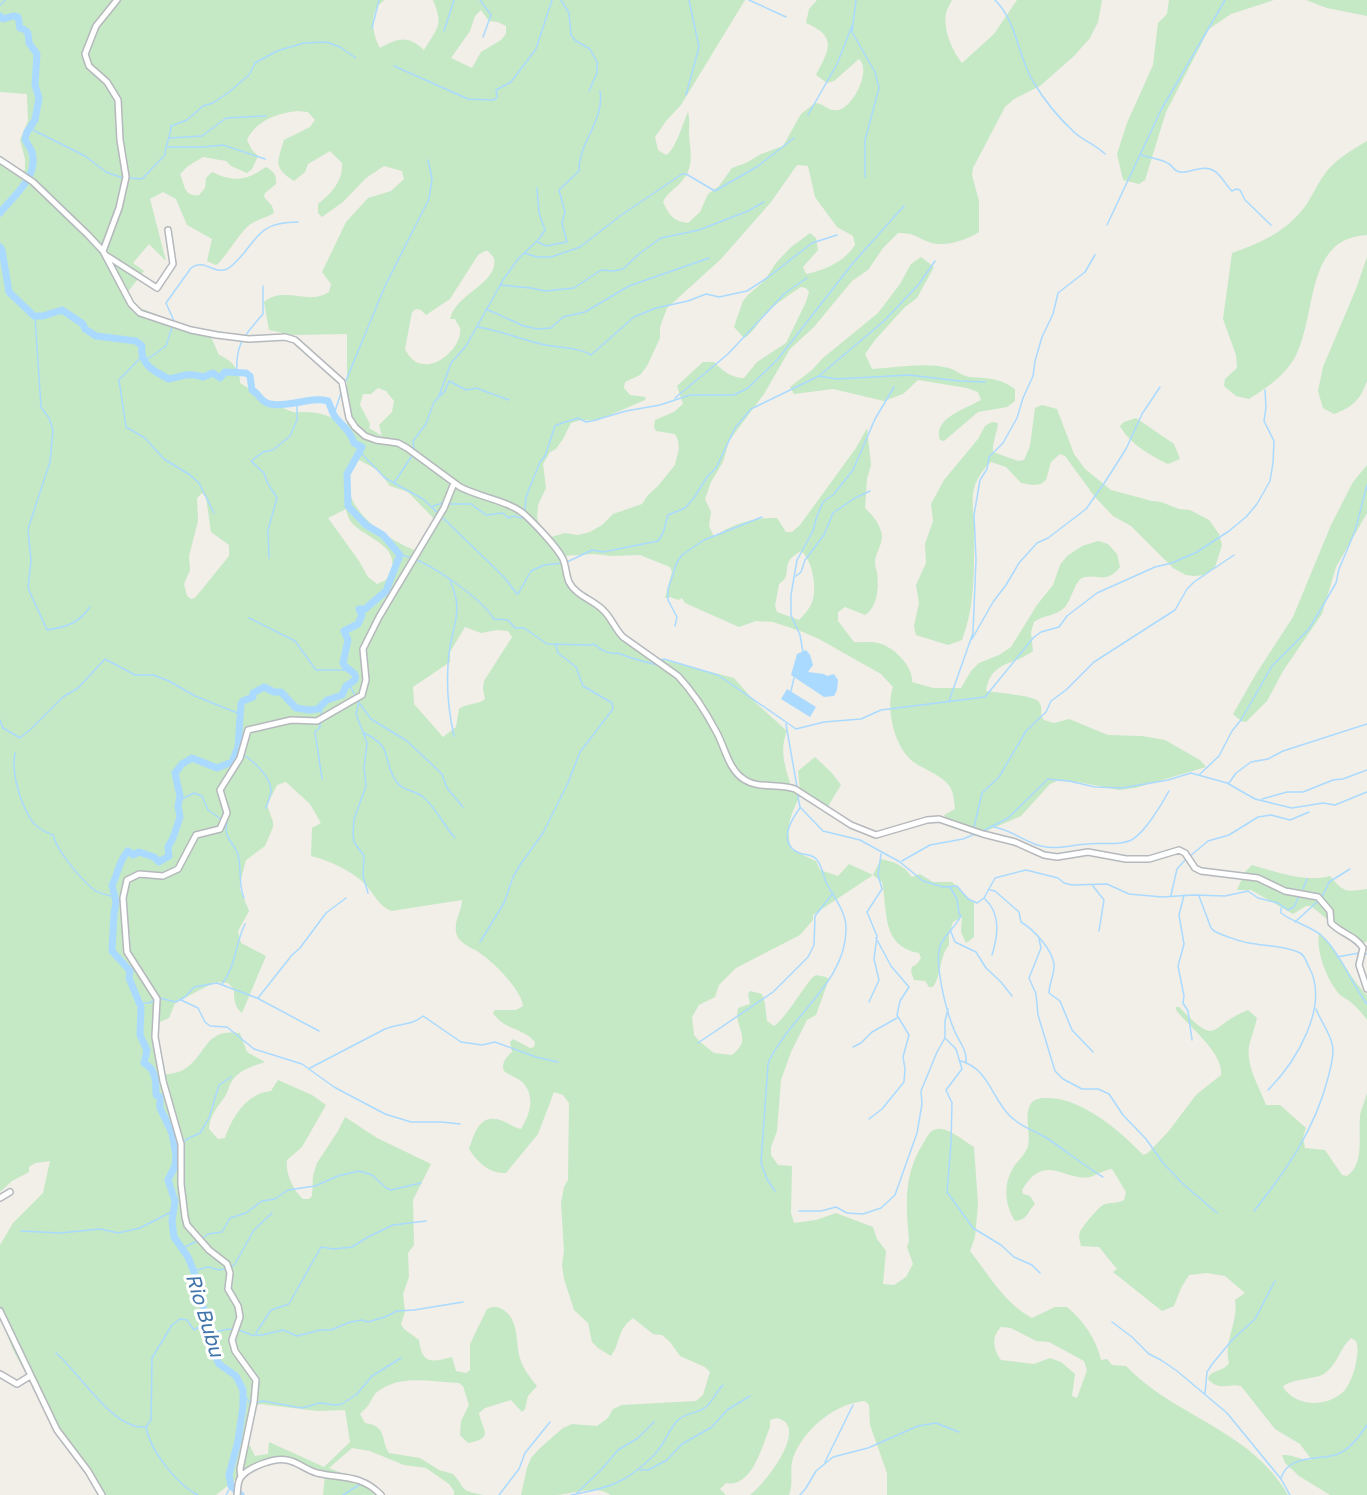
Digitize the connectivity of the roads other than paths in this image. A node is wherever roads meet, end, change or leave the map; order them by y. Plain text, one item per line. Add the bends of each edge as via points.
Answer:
1 (117, 0) edge
2 (0, 160) edge
3 (168, 230) dead end
4 (104, 253) junction
5 (454, 483) junction
6 (1367, 989) edge
7 (10, 1192) dead end
8 (0, 1198) edge
9 (1, 1315) edge
10 (0, 1374) edge
11 (30, 1376) junction
12 (241, 1477) junction
13 (102, 1495) edge
14 (237, 1495) edge
15 (381, 1495) edge

1 - 4 street via 96,26 85,54 89,66 112,88 117,100 126,177
2 - 4 street via 33,182
3 - 4 street via 174,264 157,288
4 - 5 street via 131,304 140,313 217,335 295,340 342,382 354,427 376,441 407,448
5 - 6 street via 471,494 523,513 557,549 575,590 603,609 623,637 686,684 736,773 746,781 795,789 852,825 876,835 939,819 1057,857 1088,852 1149,859 1179,850 1201,871 1258,878 1285,891 1318,897 1330,911 1331,923 1359,941 1363,948 1359,965
5 - 12 street via 444,508 363,649 366,680 362,695 316,721 291,720 248,730 240,758 220,790 227,813 220,829 196,835 178,869 163,876 138,874 127,880 123,898 127,952 156,999 155,1037 181,1144 184,1217 209,1250 227,1264 228,1289 240,1317 232,1340 235,1351 256,1380
7 - 8 street
9 - 11 street
10 - 11 street via 17,1384
11 - 13 street via 57,1430
12 - 14 street
12 - 15 street via 272,1460 282,1459 314,1472 359,1480

